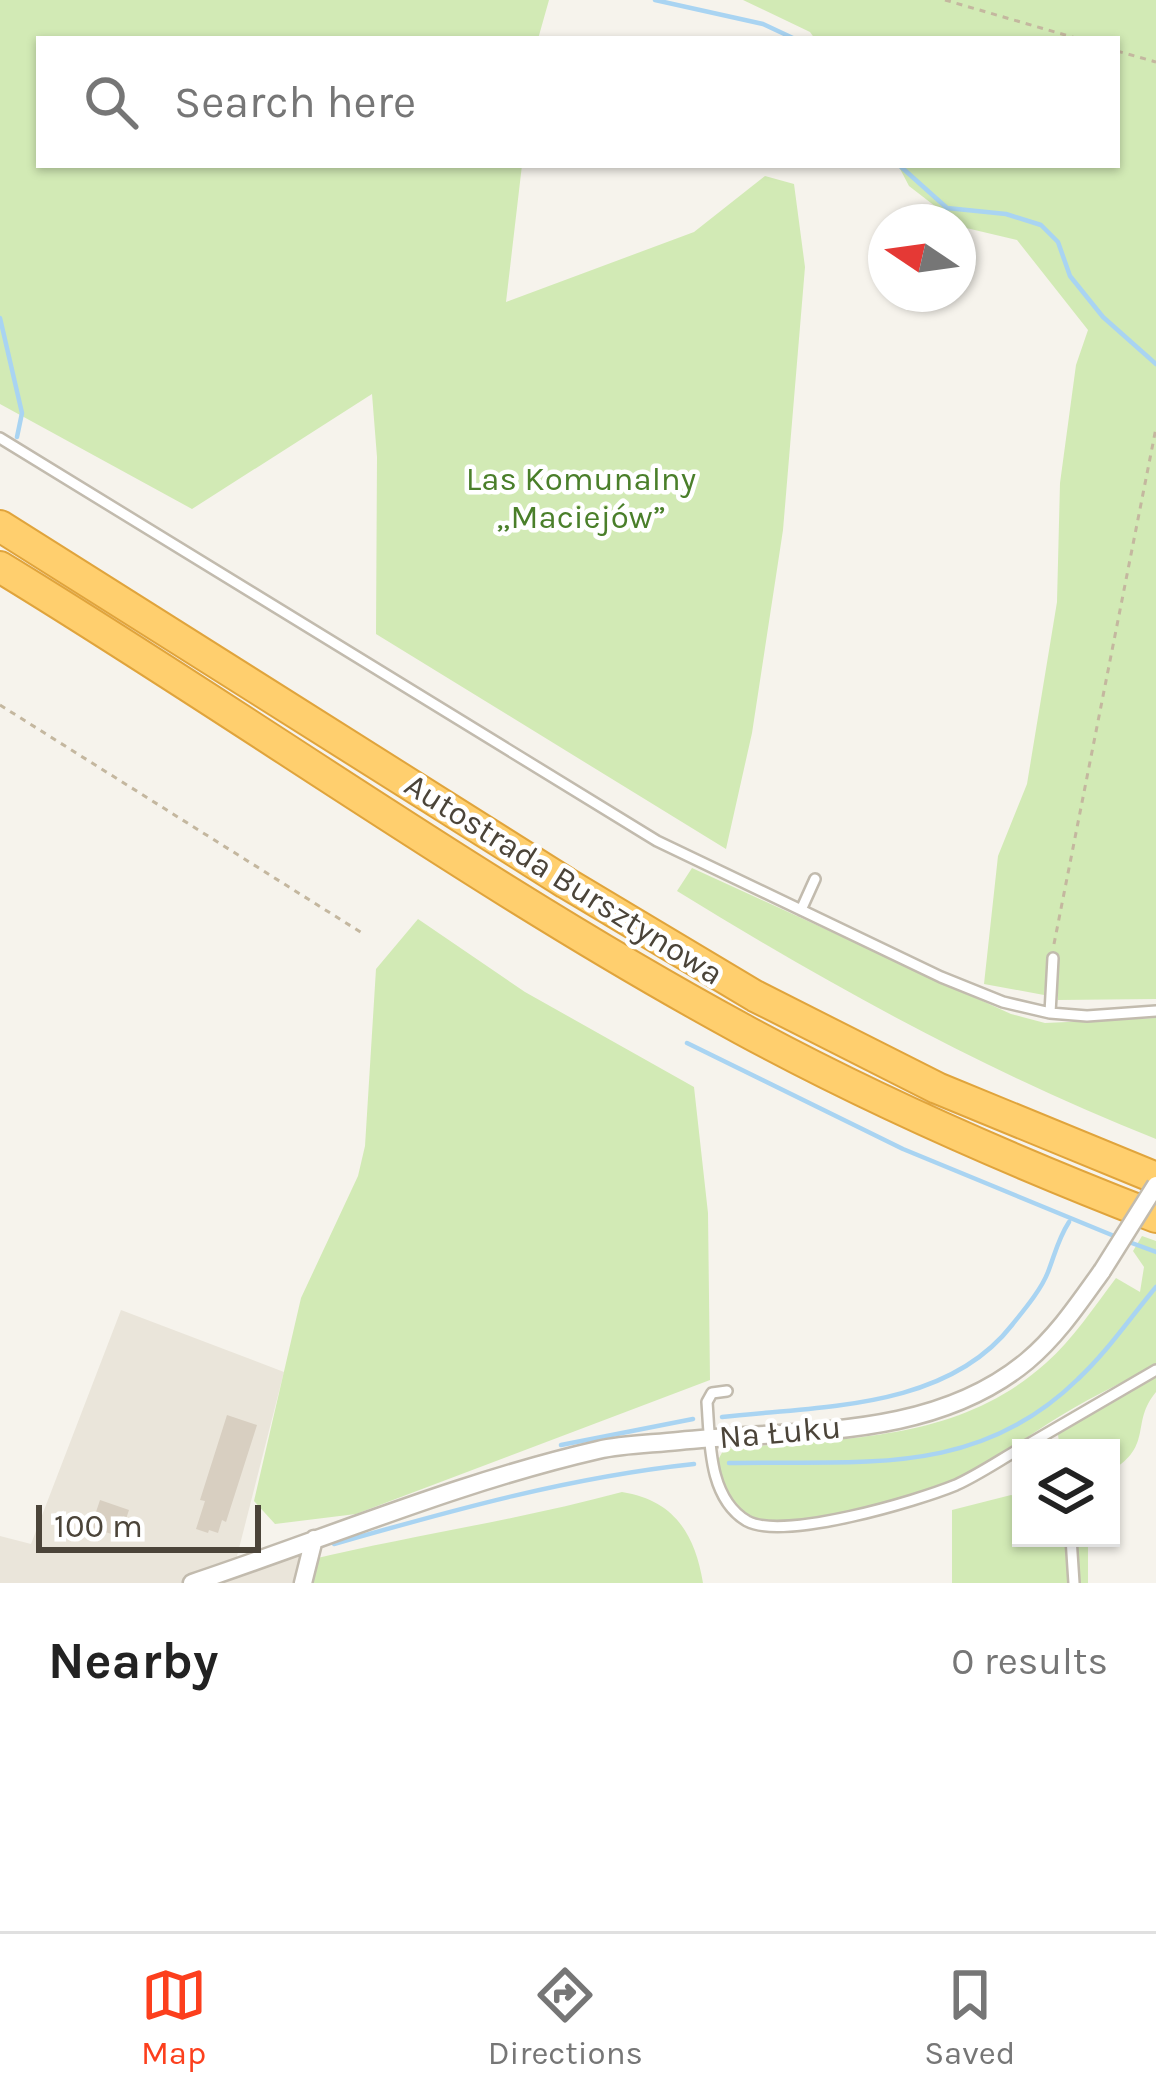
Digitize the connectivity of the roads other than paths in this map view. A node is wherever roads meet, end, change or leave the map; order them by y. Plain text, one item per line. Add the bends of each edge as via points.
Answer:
1 (0, 438) edge
2 (0, 526) edge
3 (0, 567) edge
4 (815, 879) dead end
5 (801, 910) junction
6 (1053, 958) road end
7 (1156, 1011) edge
8 (1050, 1013) junction
9 (1156, 1182) edge
10 (1156, 1217) edge
11 (1156, 1370) edge
12 (727, 1390) dead end
13 (1048, 1433) junction
14 (710, 1438) junction
15 (1037, 1439) edge
16 (1050, 1439) edge
17 (1012, 1453) edge
18 (314, 1539) junction
19 (1072, 1547) edge
20 (192, 1583) edge
21 (303, 1583) edge
22 (1074, 1583) edge

1 - 5 lane via 657,841
2 - 9 highway, Autostrada Bursztynowa via 754,996 937,1088
3 - 10 highway, Autostrada Bursztynowa via 739,1027 942,1129
4 - 5 lane
5 - 8 lane via 940,977
6 - 8 lane
7 - 8 lane
9 - 14 street, Na Łuku, bridge via 1102,1271 1041,1348 965,1400 872,1424
11 - 13 lane
12 - 14 lane via 707,1402
13 - 15 lane
13 - 16 lane
14 - 17 lane via 729,1504 748,1522 770,1527 907,1502
14 - 18 street, Na Łuku via 601,1449
18 - 20 street, Na Łuku
18 - 21 street
19 - 22 lane

